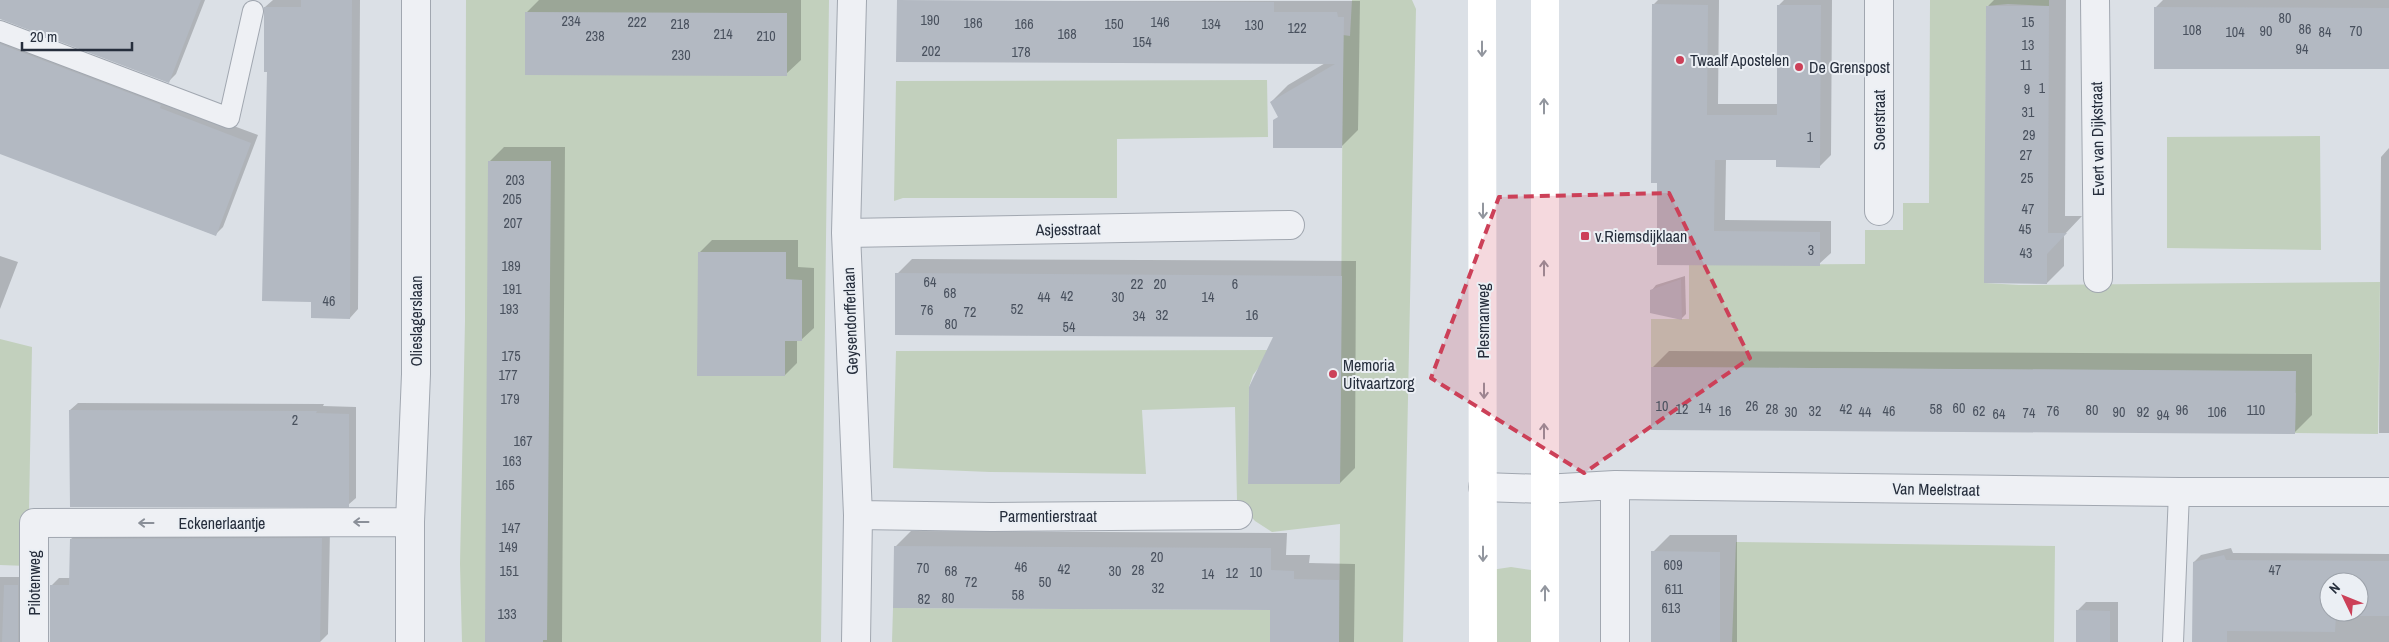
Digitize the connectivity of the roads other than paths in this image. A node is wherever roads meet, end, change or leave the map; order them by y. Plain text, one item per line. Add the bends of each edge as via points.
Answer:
1 (416, 0) edge
2 (852, 0) edge
3 (1482, 0) edge
4 (1545, 0) edge
5 (1878, 0) edge
6 (2095, 0) edge
7 (253, 11) dead end
8 (0, 32) edge
9 (1879, 211) dead end
10 (1290, 226) dead end
11 (846, 233) junction
12 (2098, 278) dead end
13 (1615, 485) junction
14 (1483, 487) junction
15 (1544, 489) junction
16 (2178, 492) junction
17 (2389, 492) edge
18 (858, 515) junction
19 (1238, 515) dead end
20 (410, 522) junction
21 (34, 523) joint
22 (34, 642) edge
23 (410, 642) edge
24 (856, 642) edge
25 (1483, 642) edge
26 (1545, 642) edge
27 (1615, 642) edge
28 (2173, 642) edge

1 - 20 street, Olieslagerslaan via 416,374
2 - 11 street, Geysendorfferlaan
3 -> 14 main road, Plesmanweg
15 -> 4 main road
5 - 9 street, Soerstraat
6 - 12 street, Evert van Dijkstraat
7 - 8 lane via 229,118
10 - 11 street, Asjesstraat
11 - 18 street, Geysendorfferlaan
13 - 15 street, Van Meelstraat
13 - 16 street, Van Meelstraat
13 - 27 street
14 - 15 street, Van Meelstraat
14 -> 25 main road, Plesmanweg
26 -> 15 main road
16 - 17 street, Van Meelstraat
16 - 28 lane
18 - 19 street, Parmentierstraat
18 - 24 street, Geysendorfferlaan
20 -> 21 street, Eckenerlaantje
20 - 23 street, Olieslagerslaan
21 - 22 street, Pilotenweg

